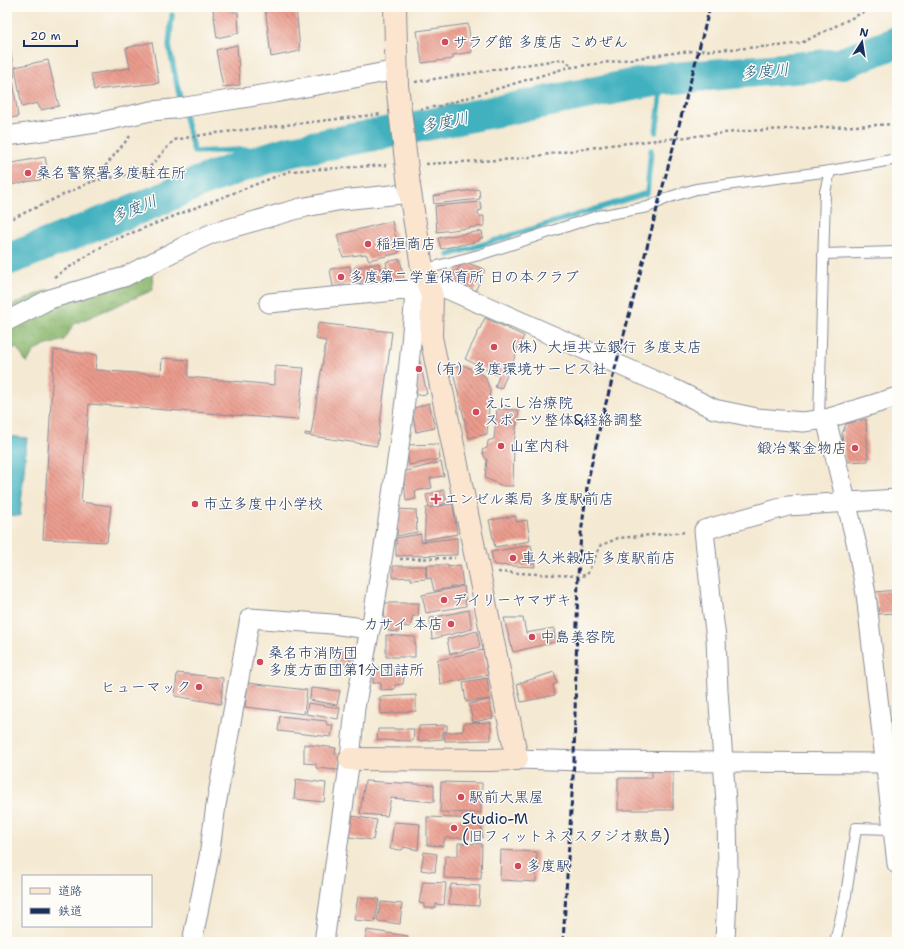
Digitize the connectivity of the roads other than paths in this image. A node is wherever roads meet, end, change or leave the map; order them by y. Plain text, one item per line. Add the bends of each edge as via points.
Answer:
1 (395, 7) edge
2 (397, 78) junction
3 (7, 136) edge
4 (897, 159) edge
5 (830, 171) junction
6 (410, 190) junction
7 (897, 252) edge
8 (823, 254) junction
9 (422, 282) junction
10 (269, 303) dead end
11 (7, 321) edge
12 (897, 397) edge
13 (822, 419) junction
14 (897, 499) edge
15 (846, 503) junction
16 (370, 629) junction
17 (350, 759) junction
18 (517, 759) junction
19 (722, 761) junction
20 (890, 773) edge
21 (893, 829) junction
22 (897, 864) edge
23 (192, 942) edge
24 (324, 942) edge
25 (725, 942) edge
26 (835, 942) edge

1 - 2 street
2 - 3 street via 151,111 96,123
2 - 6 street, bridge
4 - 5 lane
5 - 8 lane via 825,192
5 - 9 lane via 696,189 670,196 648,207 598,216 479,255
6 - 9 street
6 - 11 street via 301,208 213,232 124,277 50,299
7 - 8 lane
8 - 13 lane
9 - 10 street
9 - 13 street via 448,290 714,409 757,418 803,422
9 - 16 street via 412,334 404,407
9 - 18 street via 432,296 431,338
12 - 13 street
13 - 15 street
14 - 15 street
15 - 19 street via 788,506 704,530 716,638
15 - 20 street via 866,594
16 - 17 street via 355,708
16 - 23 street via 250,618
17 - 18 street
17 - 24 street
18 - 19 street
19 - 20 street
19 - 25 street via 728,862
20 - 21 street
21 - 22 street
21 - 26 lane via 856,828 846,895

